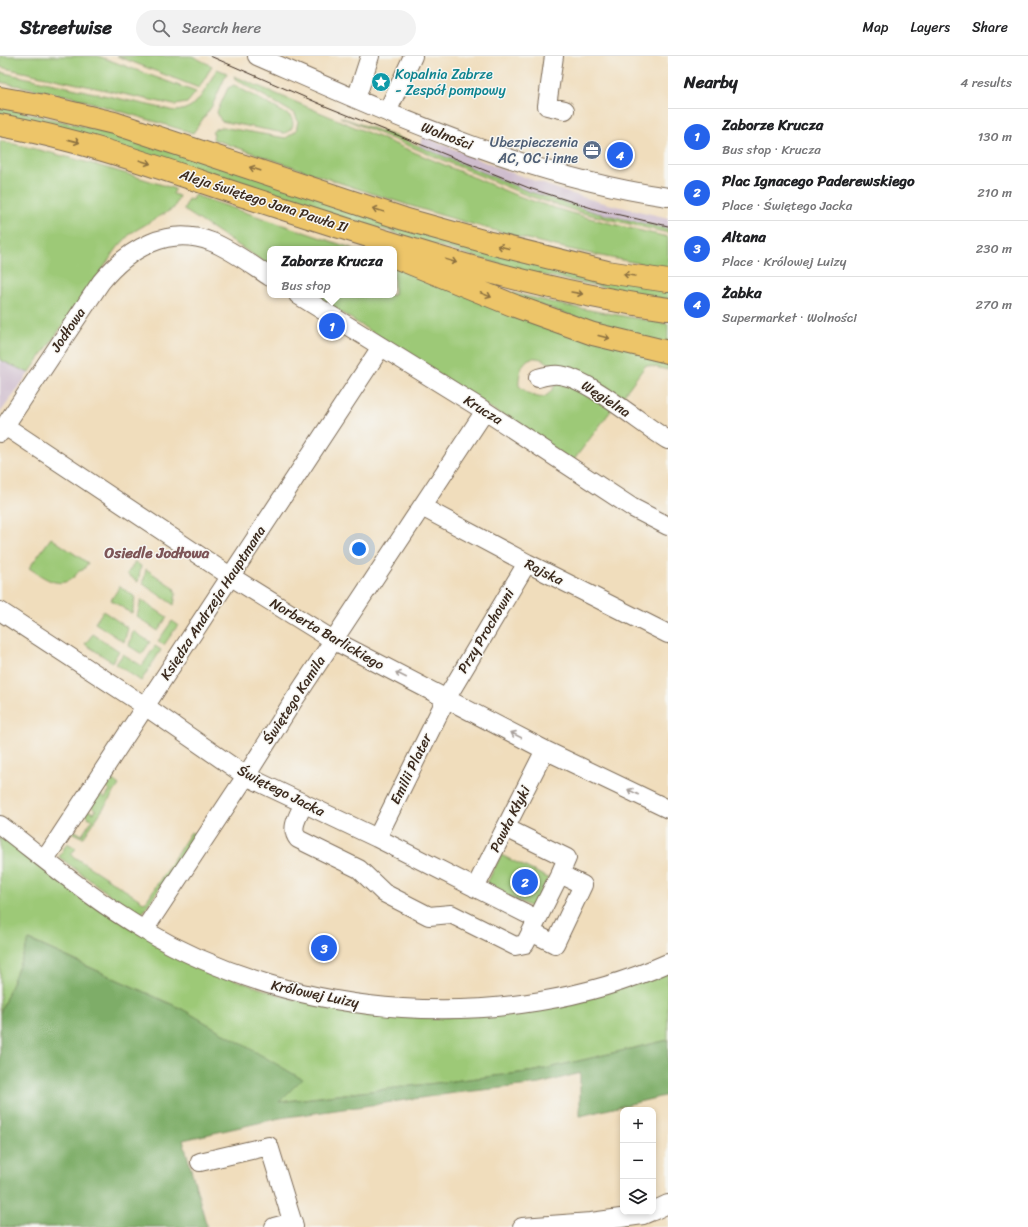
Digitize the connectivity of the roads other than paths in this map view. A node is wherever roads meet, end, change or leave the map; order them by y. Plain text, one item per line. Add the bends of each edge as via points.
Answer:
1 (258, 56) edge
2 (370, 56) edge
3 (413, 56) edge
4 (554, 56) edge
5 (0, 98) edge
6 (356, 99) junction
7 (565, 110) dead end
8 (387, 112) junction
9 (0, 125) edge
10 (668, 197) edge
11 (301, 214) junction
12 (371, 246) edge
13 (397, 257) edge
14 (267, 275) edge
15 (668, 281) edge
16 (303, 298) edge
17 (668, 309) edge
18 (381, 348) junction
19 (668, 352) edge
20 (538, 378) dead end
21 (485, 411) junction
22 (2, 429) edge
23 (668, 440) edge
24 (422, 507) junction
25 (668, 526) edge
26 (527, 563) junction
27 (230, 576) junction
28 (0, 611) edge
29 (668, 634) edge
30 (333, 640) junction
31 (446, 699) junction
32 (145, 706) junction
33 (545, 750) junction
34 (246, 776) junction
35 (304, 803) junction
36 (668, 809) edge
37 (0, 825) edge
38 (506, 828) junction
39 (377, 838) junction
40 (44, 859) junction
41 (560, 874) junction
42 (475, 888) junction
43 (534, 925) junction
44 (144, 930) junction
45 (668, 963) edge
46 (200, 1162) dead end
47 (668, 1204) edge
48 (656, 1210) edge
49 (643, 1215) edge
50 (293, 1224) edge
51 (274, 1227) edge
52 (522, 1227) edge

1 - 6 street, Wolności
2 - 6 street
3 - 8 street
4 - 7 street via 547,106
15 -> 5 main road, Aleja świętego Jana Pawła II via 607,272 490,244 404,219 114,123
6 - 8 street, Wolności
8 - 10 street, Wolności via 474,147 520,162 600,184
9 -> 11 main road, Aleja świętego Jana Pawła II via 41,132 108,150
11 - 12 main road
11 -> 17 main road, Aleja świętego Jana Pawła II via 413,250 513,278 568,292
13 -> 19 main road via 515,306 592,334
14 - 22 street, Jodłowa via 212,242 181,237 151,243 132,252 116,264 101,282
16 - 18 street, Krucza
18 - 21 street, Krucza
18 - 27 street, Księdza Andrzeja Hauptmana
20 - 23 street, Węgielna via 561,375 574,379
21 - 24 street, Świętego Kamila
21 - 25 street, Krucza via 633,508
22 - 27 street, Norberta Barlickiego
24 - 26 street, Rajska
24 - 30 street, Świętego Kamila
26 - 29 street, Rajska
26 - 31 street, Przy Prochowni
27 - 30 street, Norberta Barlickiego
27 - 32 street, Księdza Andrzeja Hauptmana
28 - 32 street, Świętego Jacka
31 -> 30 street, Norberta Barlickiego
30 - 34 street, Świętego Kamila
33 -> 31 street, Norberta Barlickiego
31 - 39 street, Emilii Plater
32 - 34 street, Świętego Jacka
32 - 40 street, Księdza Andrzeja Hauptmana
36 -> 33 street, Norberta Barlickiego
33 - 38 street, Pawła Kłyki
34 - 35 street, Świętego Jacka
34 - 44 street, Świętego Kamila
35 - 39 street, Świętego Jacka
35 - 43 street via 293,828 298,839 359,869 384,893 429,916 451,914 515,946 524,944
37 - 40 street, Królowej Luizy
38 - 41 street via 567,858
38 - 42 street, Pawła Kłyki
39 - 42 street, Świętego Jacka
40 - 44 street, Królowej Luizy via 94,897
41 - 43 street
41 - 43 street, Świętego Jacka via 583,885 555,944
42 - 43 street, Świętego Jacka
44 - 45 street, Królowej Luizy via 207,962 273,986 331,1000 389,1008 458,1010 526,1004 583,992
46 - 50 street via 269,1146
47 - 48 street
49 - 52 street
50 - 51 street

